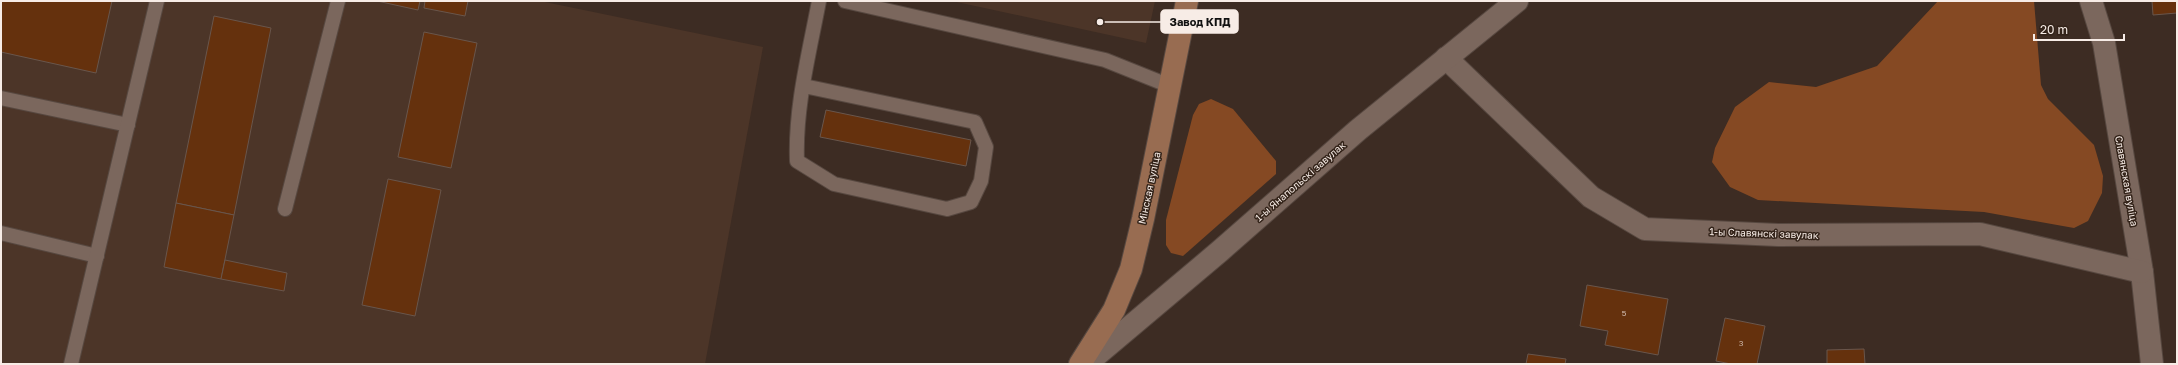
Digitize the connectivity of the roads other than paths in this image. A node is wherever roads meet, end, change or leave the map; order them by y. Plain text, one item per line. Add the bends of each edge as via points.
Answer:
1 (158, 1) edge
2 (338, 1) edge
3 (819, 1) edge
4 (845, 1) edge
5 (1187, 1) edge
6 (1517, 1) edge
7 (2091, 1) edge
8 (1446, 58) junction
9 (804, 86) junction
10 (1170, 86) junction
11 (1, 98) edge
12 (128, 125) junction
13 (285, 209) dead end
14 (1, 233) edge
15 (97, 256) junction
16 (2142, 272) junction
17 (71, 364) edge
18 (1080, 364) edge
19 (1086, 364) edge
20 (2152, 364) edge

1 - 12 lane
2 - 13 lane
3 - 9 lane
4 - 10 lane via 1105,60
5 - 10 main road, Мінская вуліца
6 - 8 street, 1-ы Янапольскі завулак
7 - 16 street, Славянская вуліца via 2104,43
8 - 16 street, 1-ы Славянскі завулак via 1591,197 1645,228 1778,235 1980,234
8 - 19 street, 1-ы Янапольскі завулак via 1358,130
9 - 9 lane via 796,132 798,161 834,184 947,209 972,202 981,181 986,147 975,122
10 - 18 main road, Мінская вуліца via 1131,269 1114,310
11 - 12 lane
12 - 15 lane
14 - 15 lane
15 - 17 lane
16 - 20 street, Славянская вуліца

